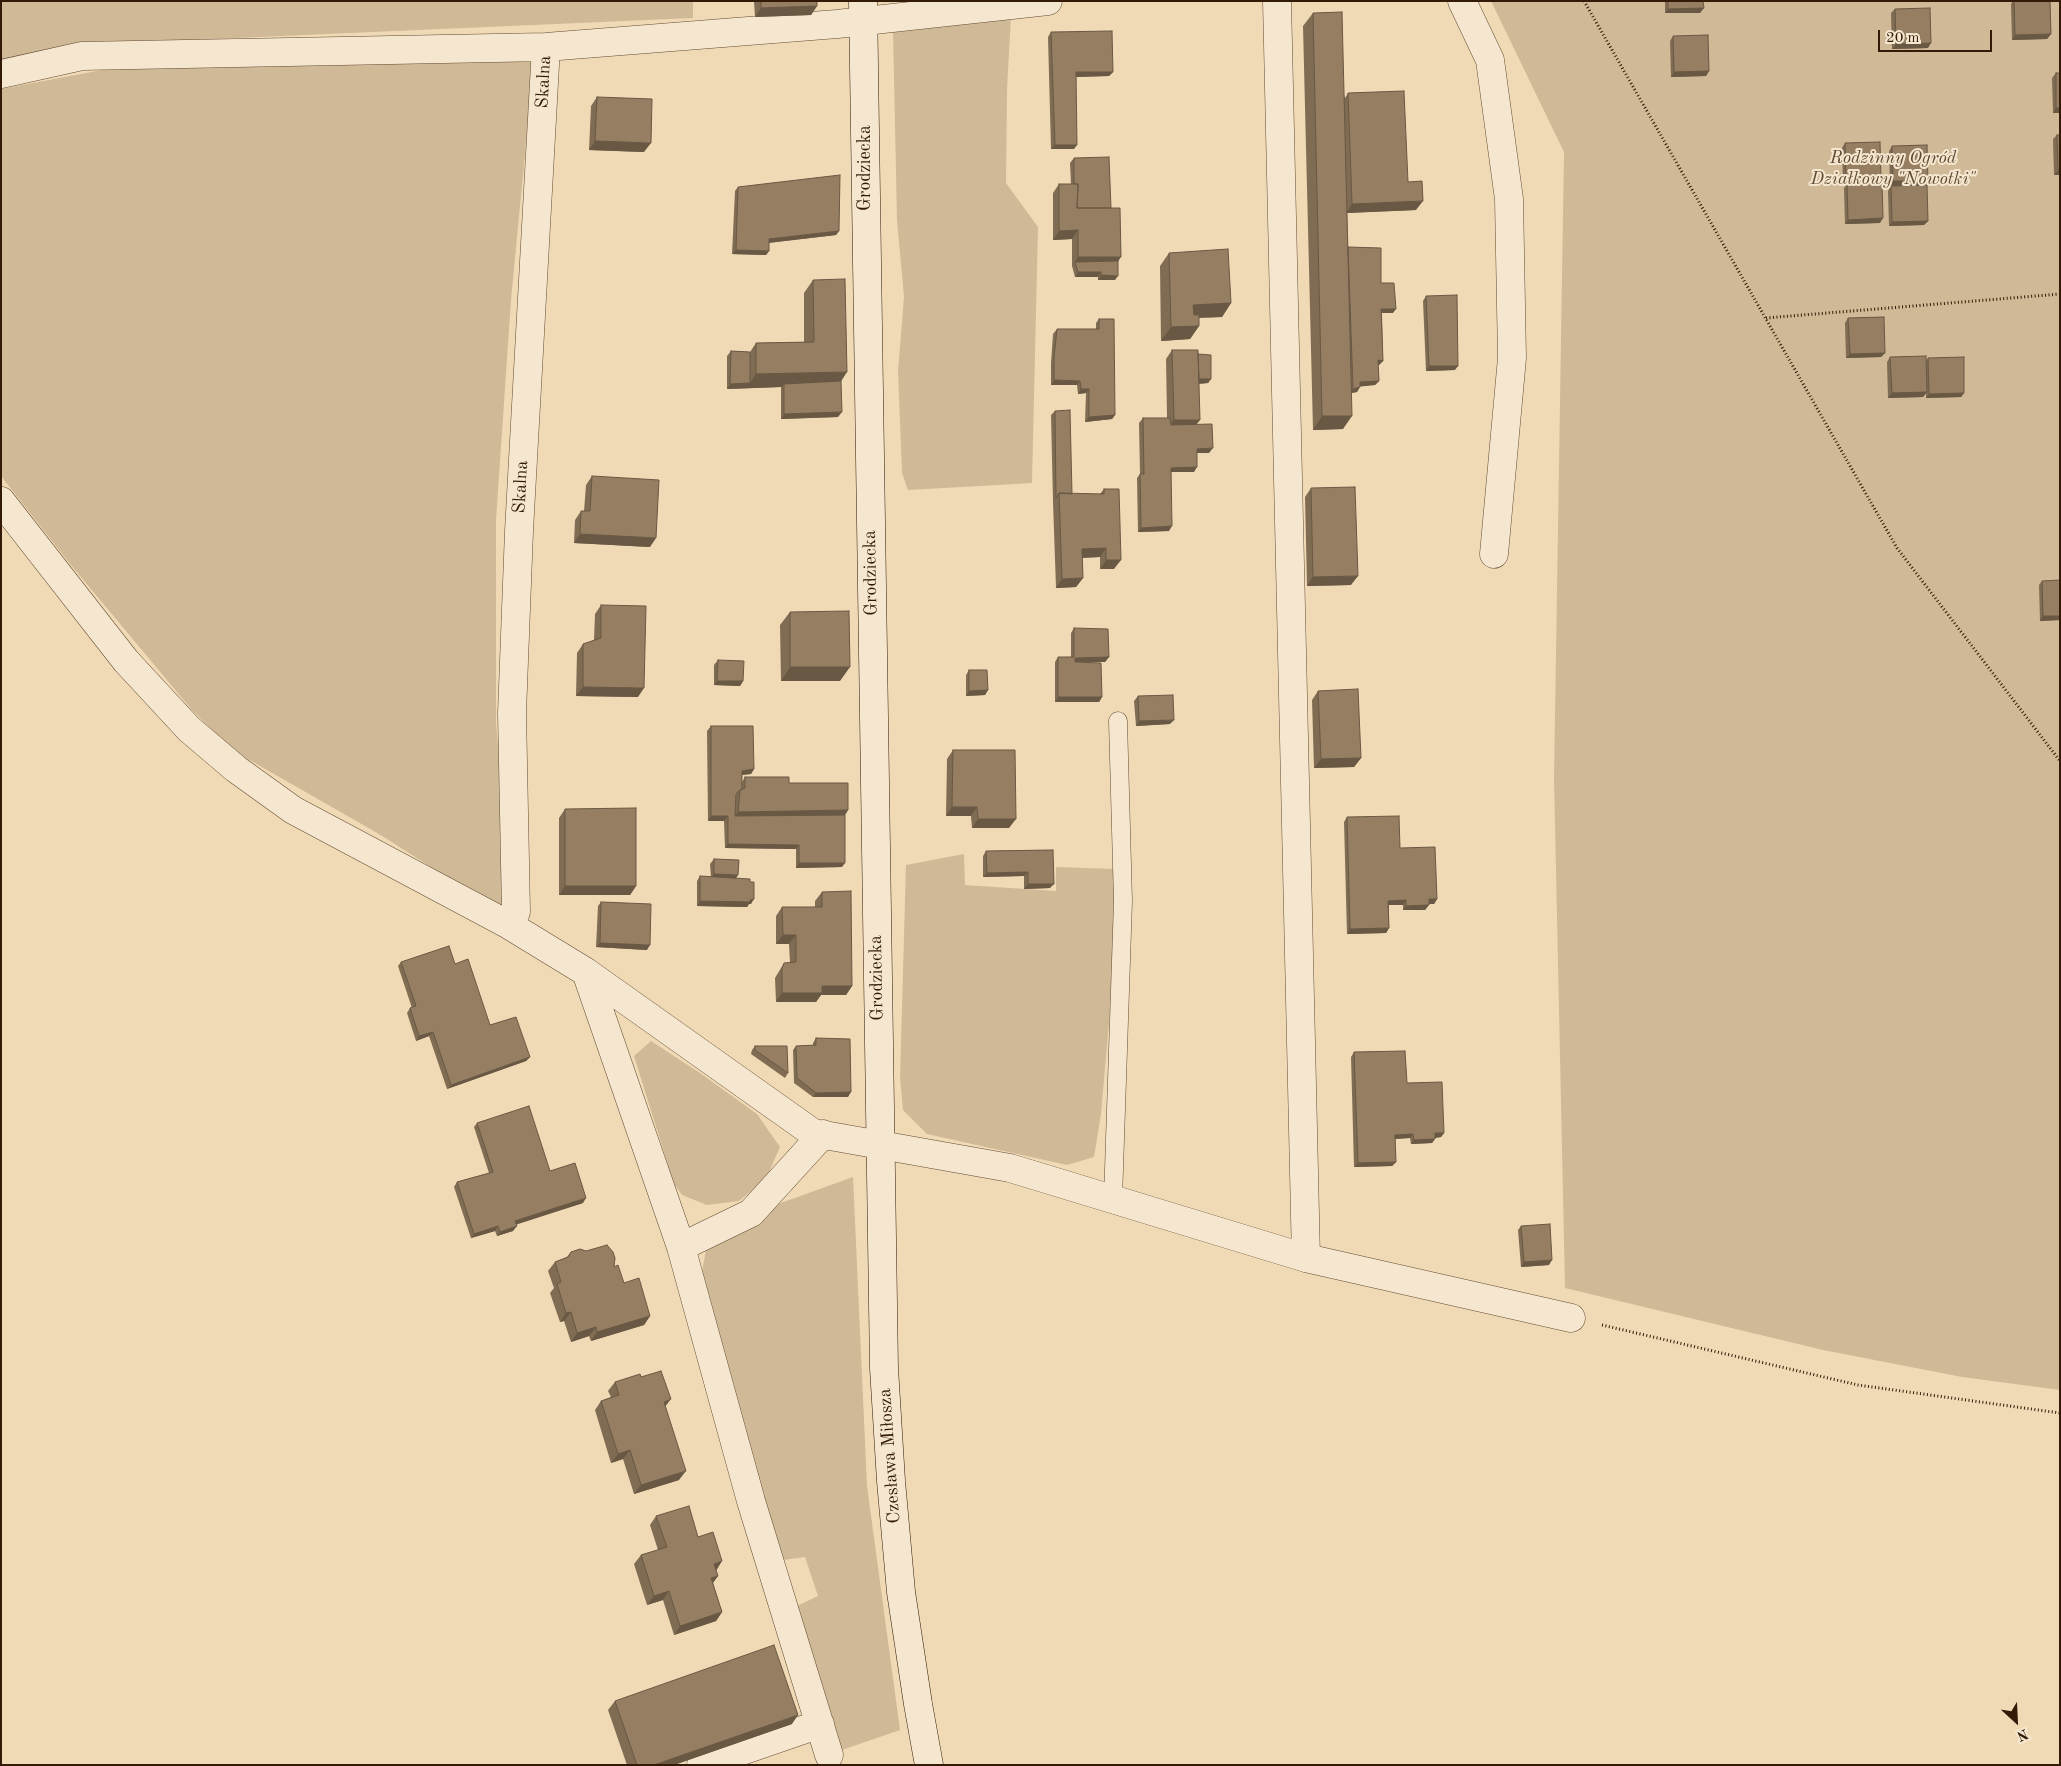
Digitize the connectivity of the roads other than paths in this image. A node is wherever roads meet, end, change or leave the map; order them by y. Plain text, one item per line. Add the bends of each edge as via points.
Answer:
1 (1048, 1) edge
2 (1277, 1) edge
3 (1462, 1) edge
4 (863, 12) edge
5 (546, 47) junction
6 (1, 74) edge
7 (1, 501) edge
8 (1494, 554) dead end
9 (1118, 721) dead end
10 (509, 925) junction
11 (586, 972) junction
12 (823, 1134) junction
13 (879, 1145) junction
14 (1113, 1199) junction
15 (682, 1247) junction
16 (1306, 1258) junction
17 (1571, 1318) road end
18 (820, 1724) junction
19 (829, 1755) dead end
20 (701, 1765) edge
21 (929, 1765) edge

1 - 4 street
2 - 16 street
3 - 8 street via 1490,60 1509,199 1512,358
4 - 5 street
4 - 13 street, Grodziecka
5 - 6 street via 82,56
5 - 10 street, Skalna via 519,521 513,694 516,912
7 - 10 street via 126,661 189,729 236,769 293,810
9 - 14 lane via 1123,901
10 - 11 street
11 - 12 street via 813,1132
11 - 15 street
12 - 13 street
12 - 15 street via 751,1213
13 - 14 street via 1010,1168
13 - 21 street, Czesława Miłosza via 884,1368 891,1480 901,1592
14 - 16 street
15 - 18 street via 751,1500
16 - 17 street
18 - 19 street
18 - 20 street

